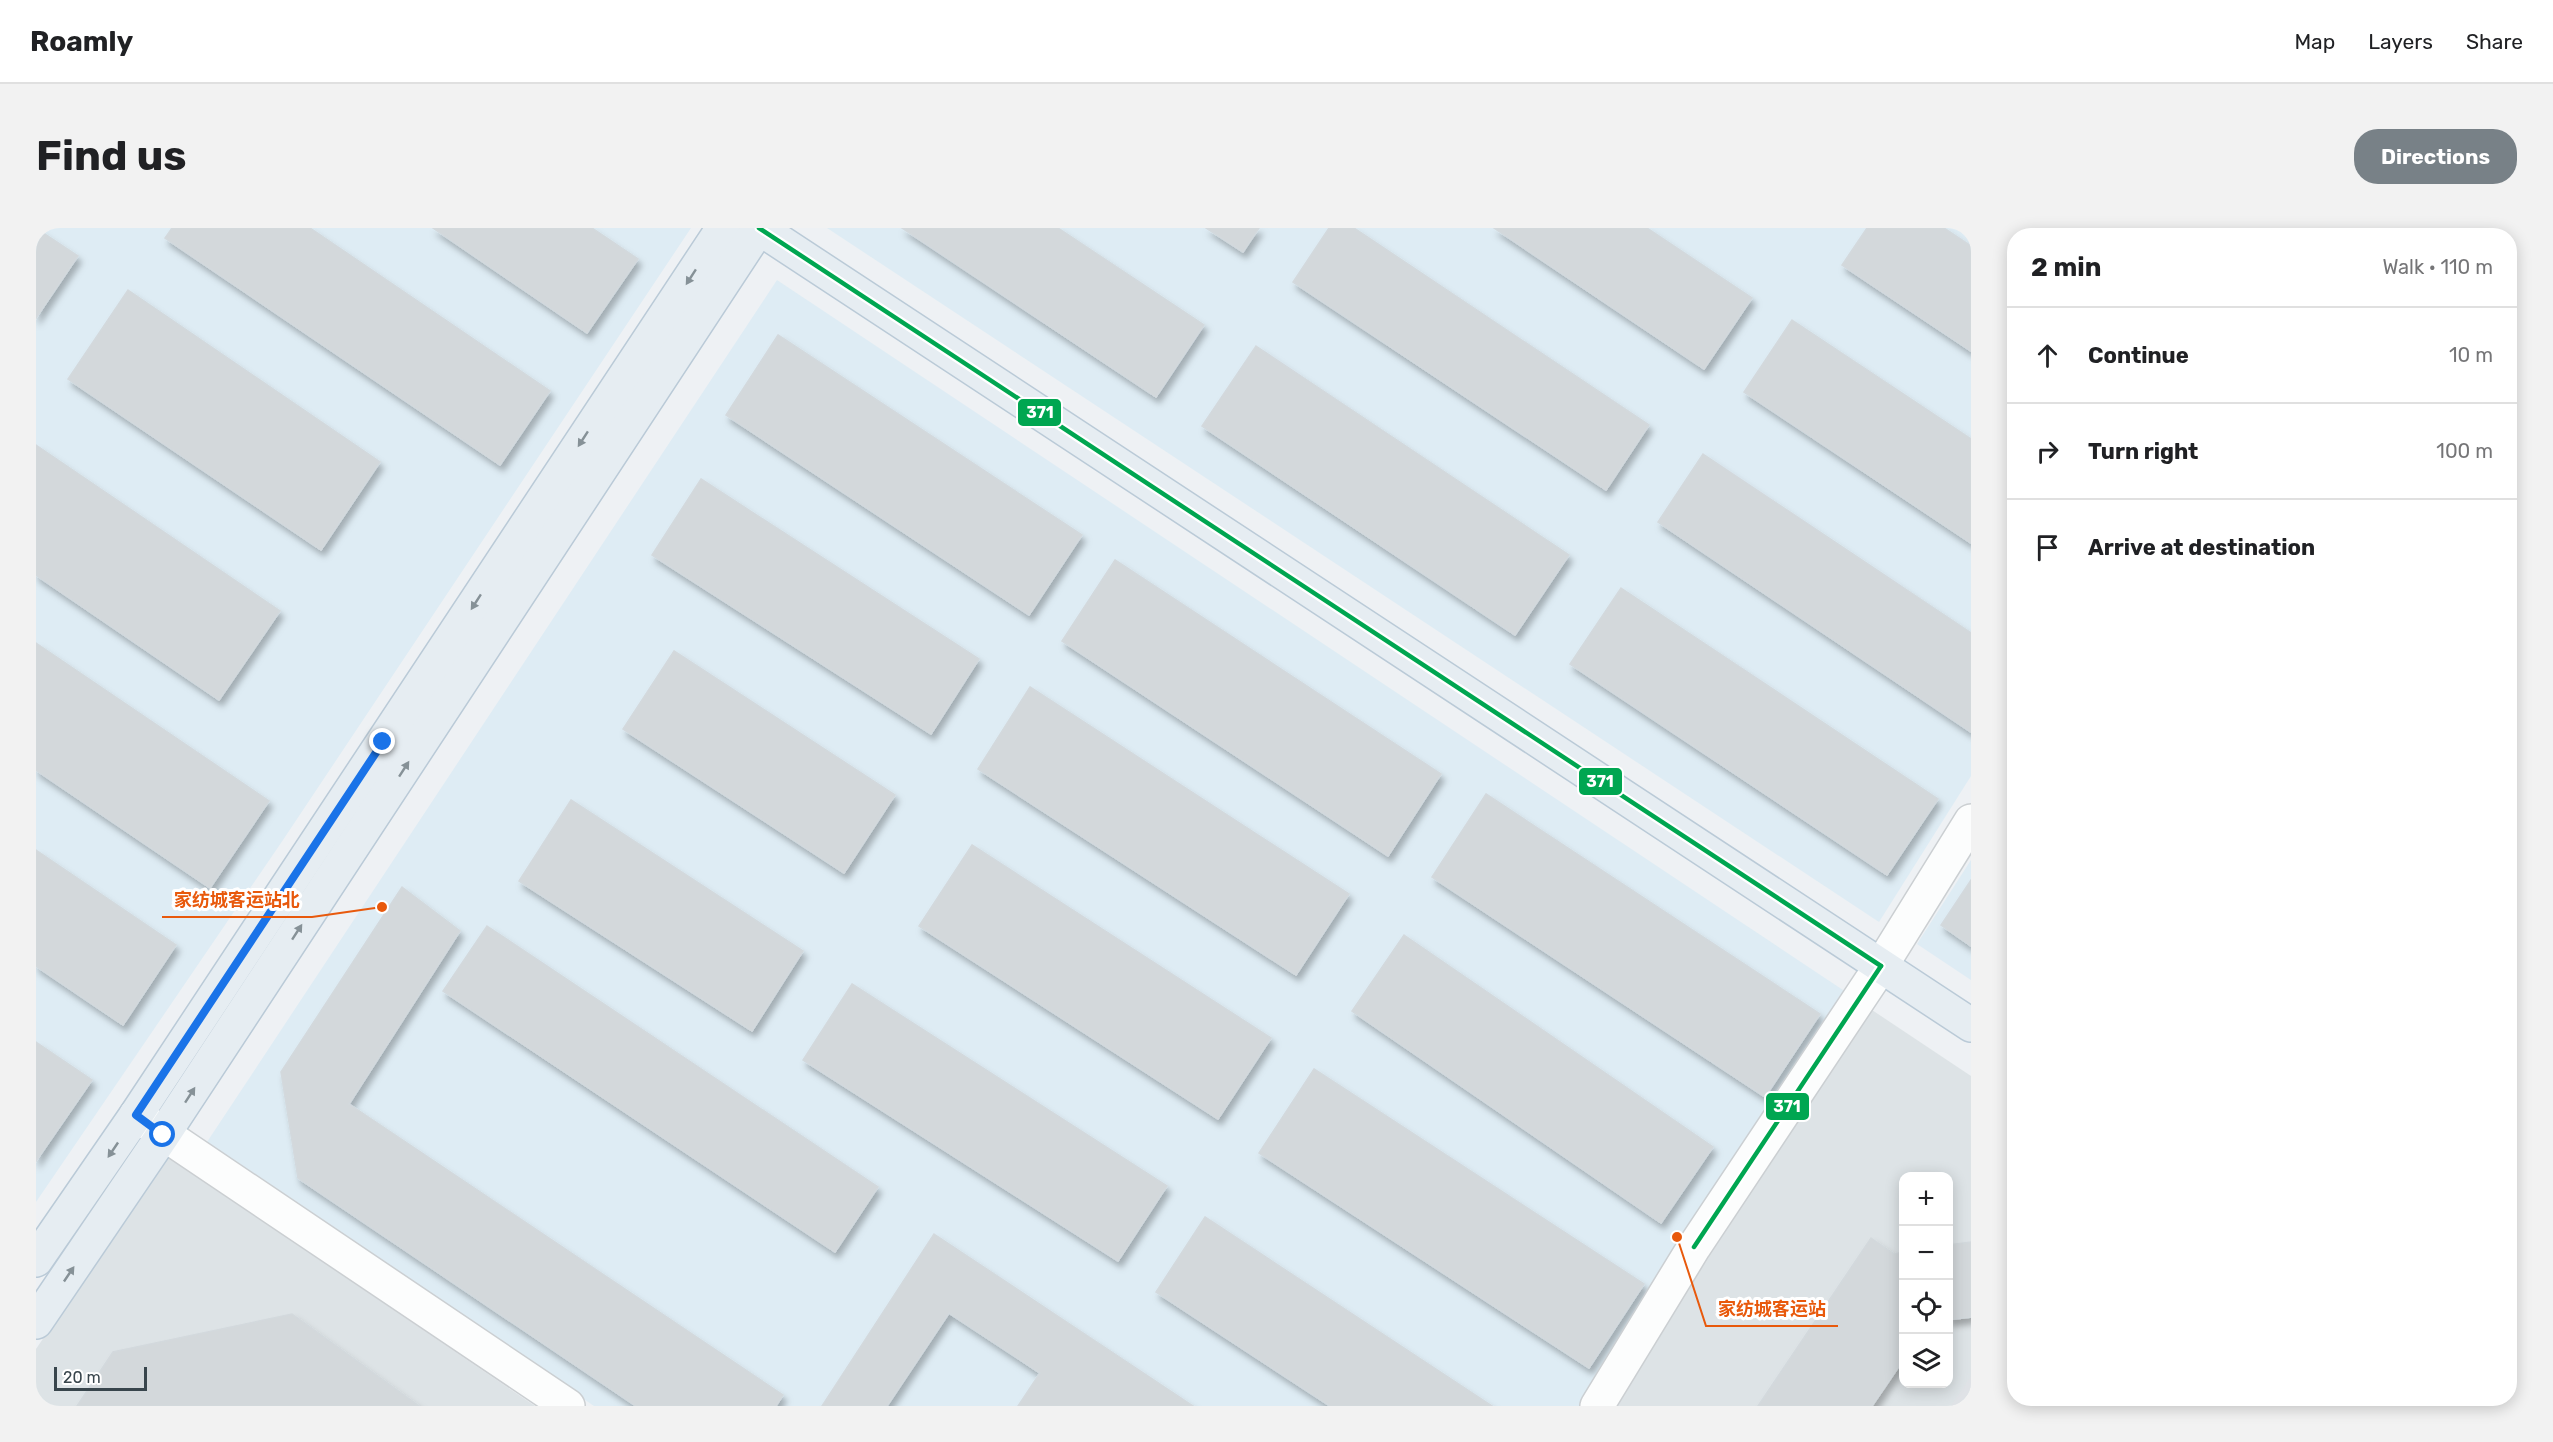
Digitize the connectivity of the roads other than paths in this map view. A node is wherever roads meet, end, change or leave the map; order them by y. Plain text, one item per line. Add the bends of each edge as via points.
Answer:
1 (723, 228) edge
2 (759, 228) edge
3 (1971, 821) edge
4 (1881, 966) junction
5 (1971, 1024) edge
6 (136, 1115) junction
7 (163, 1135) junction
8 (36, 1260) edge
9 (36, 1322) edge
10 (568, 1406) edge
11 (1597, 1406) edge

1 -> 6 main road
2 - 4 main road
7 -> 2 main road
3 - 4 street
4 - 5 main road
4 - 11 street via 1694,1247
6 - 7 street
6 -> 8 main road
9 -> 7 main road
7 - 10 street

